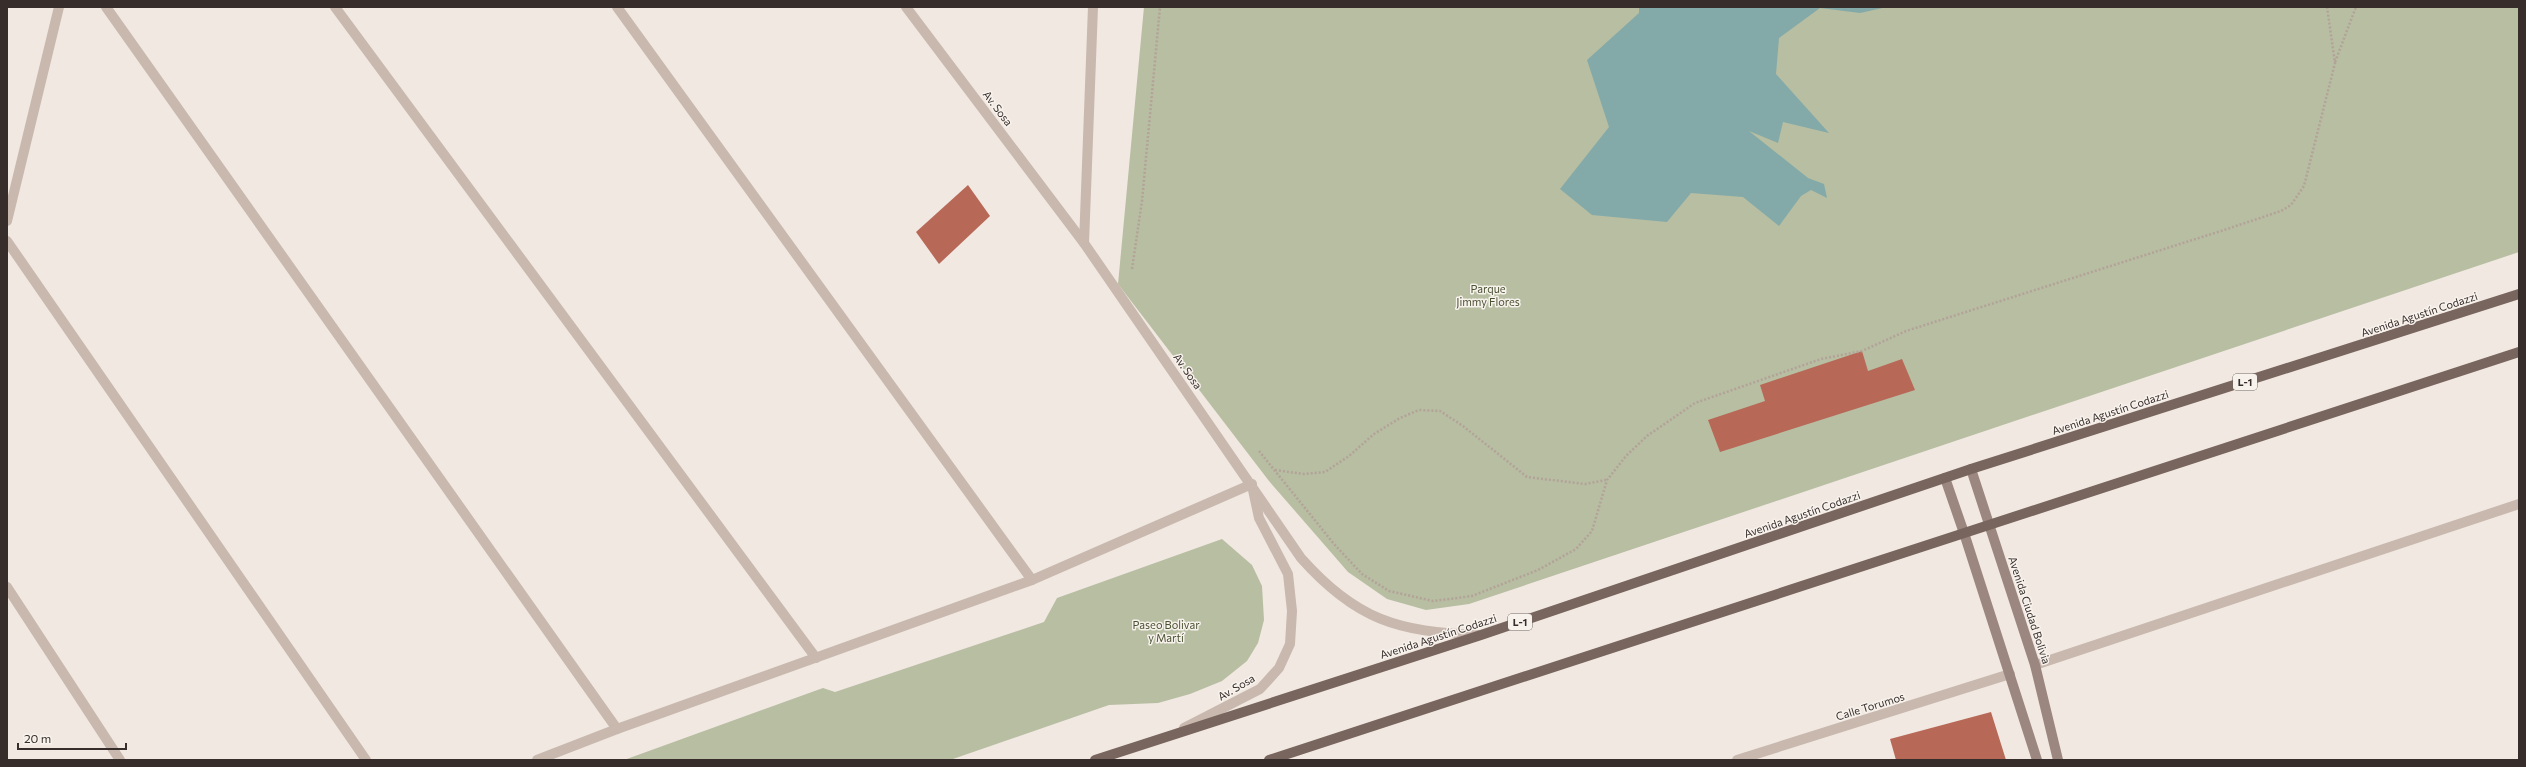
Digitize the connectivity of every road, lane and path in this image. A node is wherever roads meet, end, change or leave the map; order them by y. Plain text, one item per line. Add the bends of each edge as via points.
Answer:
1 (59, 7) edge
2 (106, 7) edge
3 (335, 7) edge
4 (617, 7) edge
5 (906, 7) edge
6 (1093, 7) edge
7 (1160, 7) edge
8 (2327, 7) edge
9 (2356, 7) edge
10 (2335, 63) junction
11 (7, 221) edge
12 (7, 241) edge
13 (1084, 243) junction
14 (1131, 275) dead end
15 (2519, 294) edge
16 (2519, 352) edge
17 (1257, 448) dead end
18 (1972, 469) junction
19 (1274, 470) junction
20 (1945, 478) junction
21 (1607, 480) junction
22 (1252, 484) junction
23 (2519, 504) edge
24 (1990, 526) junction
25 (1964, 533) junction
26 (1032, 580) junction
27 (7, 587) edge
28 (1481, 635) junction
29 (816, 658) junction
30 (2035, 665) junction
31 (2010, 674) junction
32 (617, 729) junction
33 (1163, 738) junction
34 (120, 760) edge
35 (366, 760) edge
36 (537, 760) edge
37 (1095, 760) edge
38 (1269, 760) edge
39 (1736, 760) edge
40 (2036, 760) edge
41 (2058, 760) edge

1 - 11 street
2 - 32 street
3 - 29 street
4 - 26 street
5 - 13 street, Av. Sosa
6 - 13 street
7 - 14 path via 1142,201
8 - 10 path
9 - 10 path
10 - 21 path via 2304,186 2291,204 2281,211 1906,331 1862,351 1821,359 1695,403 1647,436 1626,456
12 - 35 street
13 - 22 street, Av. Sosa
15 - 18 main road, Avenida Agustín Codazzi / L-1
16 - 24 main road
17 - 19 path
18 - 20 main road, Avenida Agustín Codazzi / L-1
18 - 24 street, Avenida Ciudad Bolivia
19 - 21 path via 1304,474 1326,472 1350,456 1374,434 1419,410 1440,411 1527,477 1585,484
19 - 21 path via 1362,574 1389,591 1433,601 1472,596 1538,570 1576,549 1592,531
20 - 25 street
20 - 28 main road, Avenida Agustín Codazzi / L-1
22 - 26 street
22 - 28 street via 1301,558 1322,581 1363,612 1400,627 1438,634
22 - 33 street, Av. Sosa via 1259,518 1288,574 1292,611 1290,644 1279,668 1260,689
23 - 30 street
24 - 25 main road
24 - 30 street, Avenida Ciudad Bolivia
25 - 31 street
25 - 38 main road
26 - 29 street
27 - 34 street
28 - 33 main road, Avenida Agustín Codazzi / L-1
29 - 32 street
30 - 41 street, Avenida Ciudad Bolivia
31 - 39 street, Calle Torumos
31 - 40 street
32 - 36 street
33 - 37 main road, Avenida Agustín Codazzi / L-1

